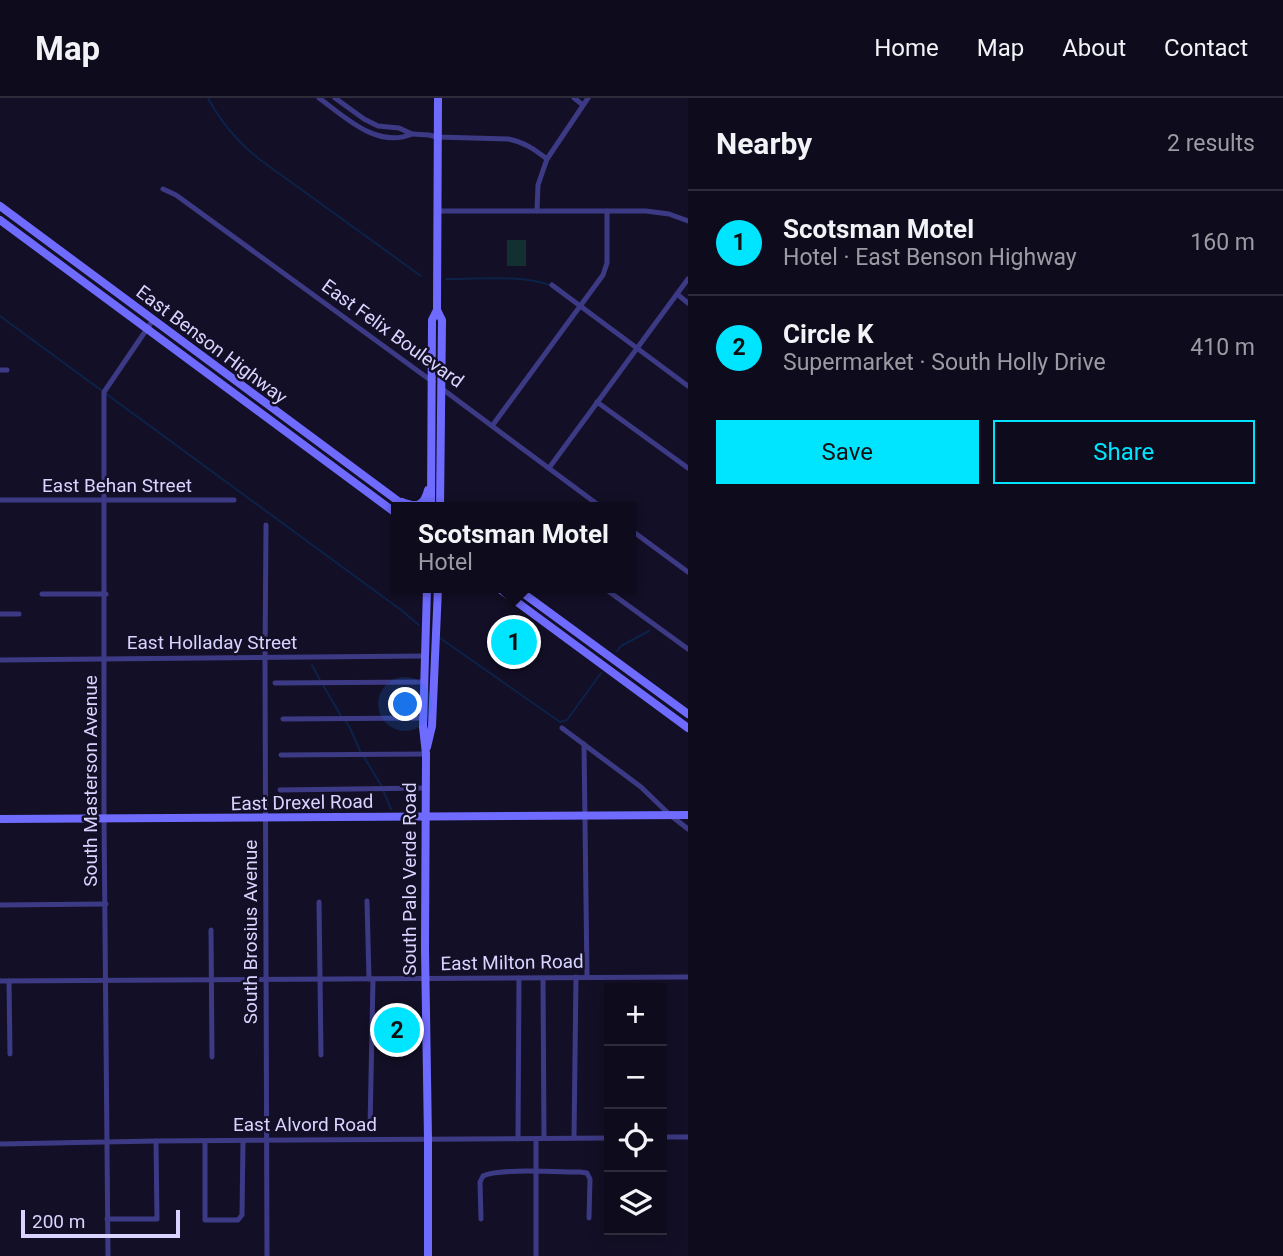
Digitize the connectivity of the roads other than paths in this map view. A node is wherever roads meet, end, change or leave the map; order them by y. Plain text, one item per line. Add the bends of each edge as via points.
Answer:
1 (319, 98) edge
2 (335, 98) edge
3 (438, 98) edge
4 (574, 98) edge
5 (588, 98) edge
6 (583, 105) junction
7 (351, 110) junction
8 (348, 119) junction
9 (412, 134) junction
10 (437, 137) junction
11 (547, 159) junction
12 (163, 189) dead end
13 (0, 206) edge
14 (437, 211) junction
15 (537, 211) junction
16 (607, 211) junction
17 (0, 220) edge
18 (688, 221) edge
19 (688, 279) edge
20 (552, 285) dead end
21 (677, 294) junction
22 (688, 303) edge
23 (580, 307) junction
24 (437, 310) junction
25 (153, 320) junction
26 (146, 330) junction
27 (637, 348) junction
28 (432, 381) junction
29 (688, 386) edge
30 (442, 389) junction
31 (597, 402) junction
32 (273, 409) junction
33 (268, 419) junction
34 (492, 426) junction
35 (549, 468) junction
36 (688, 468) edge
37 (431, 480) junction
38 (0, 500) edge
39 (105, 500) junction
40 (233, 500) dead end
41 (396, 500) junction
42 (399, 502) edge
43 (402, 502) edge
44 (422, 502) edge
45 (431, 502) edge
46 (440, 502) edge
47 (594, 502) edge
48 (391, 510) edge
49 (266, 524) dead end
50 (636, 534) edge
51 (688, 572) edge
52 (427, 593) edge
53 (438, 593) edge
54 (505, 593) edge
55 (523, 593) edge
56 (611, 593) edge
57 (41, 594) dead end
58 (106, 594) junction
59 (0, 614) edge
60 (19, 614) dead end
61 (688, 649) edge
62 (424, 656) junction
63 (265, 657) junction
64 (106, 659) junction
65 (0, 660) edge
66 (424, 682) junction
67 (275, 683) dead end
68 (688, 713) edge
69 (423, 718) junction
70 (283, 719) dead end
71 (562, 728) dead end
72 (688, 728) edge
73 (584, 744) junction
74 (426, 754) junction
75 (281, 755) dead end
76 (425, 788) junction
77 (281, 790) dead end
78 (584, 815) junction
79 (670, 815) junction
80 (688, 815) edge
81 (425, 816) junction
82 (104, 818) junction
83 (265, 818) junction
84 (0, 819) edge
85 (688, 829) edge
86 (366, 901) dead end
87 (319, 902) dead end
88 (106, 904) junction
89 (0, 905) edge
90 (211, 930) dead end
91 (576, 977) junction
92 (587, 977) junction
93 (688, 977) edge
94 (519, 978) junction
95 (543, 978) junction
96 (212, 979) junction
97 (265, 979) junction
98 (371, 979) junction
99 (425, 979) junction
100 (320, 980) junction
101 (0, 981) edge
102 (9, 981) junction
103 (106, 981) junction
104 (10, 1054) dead end
105 (321, 1055) dead end
106 (212, 1057) dead end
107 (370, 1128) dead end
108 (667, 1137) edge
109 (688, 1137) edge
110 (544, 1138) junction
111 (574, 1138) junction
112 (604, 1138) edge
113 (428, 1139) junction
114 (518, 1139) junction
115 (536, 1139) junction
116 (156, 1141) junction
117 (205, 1141) junction
118 (243, 1141) junction
119 (267, 1141) junction
120 (107, 1142) junction
121 (0, 1144) edge
122 (536, 1172) junction
123 (589, 1218) dead end
124 (107, 1219) junction
125 (481, 1219) dead end
126 (108, 1256) edge
127 (267, 1256) edge
128 (428, 1256) edge
129 (536, 1256) edge

1 - 8 street
2 - 7 street
3 - 10 main road
4 - 6 street
5 - 6 street
6 - 11 street
7 - 8 street
7 - 9 street via 378,126
8 - 9 street via 375,135 402,138
9 - 10 street
10 - 11 street via 519,141
10 - 14 main road
11 - 15 street via 538,185
12 - 28 street, East Felix Boulevard
13 - 25 main road, East Benson Highway
14 - 15 street
14 - 24 main road
15 - 16 street
16 - 18 street via 662,212
16 - 23 street via 607,262
17 - 26 main road, East Benson Highway
19 - 21 street
20 - 23 street
21 - 22 street
21 - 27 street
23 - 27 street
23 - 34 street
24 - 28 main road via 432,320
24 - 30 main road via 442,320
25 - 26 street, South Masterson Avenue
25 - 32 main road, East Benson Highway
26 - 33 main road, East Benson Highway
26 - 39 street, South Masterson Avenue via 104,392
27 - 29 street
27 - 31 street
28 - 30 street, East Felix Boulevard
28 - 37 main road
30 - 34 street, East Felix Boulevard
30 - 46 main road
31 - 35 street
31 - 36 street
32 - 33 main road
32 - 41 main road, East Benson Highway
33 - 48 main road, East Benson Highway
34 - 35 street, East Felix Boulevard
35 - 47 street, East Felix Boulevard
37 - 44 main road
37 - 45 main road
38 - 39 street, East Behan Street
39 - 40 street, East Behan Street
39 - 58 street, South Masterson Avenue
41 - 42 main road, East Benson Highway
41 - 43 main road
49 - 63 street, South Brosius Avenue
50 - 51 street
52 - 62 main road, South Palo Verde Road
53 - 74 main road, South Palo Verde Road via 432,726
54 - 72 main road
55 - 68 main road
56 - 61 street
57 - 58 street
58 - 64 street, South Masterson Avenue
59 - 60 street
62 - 63 street, East Holladay Street
62 - 66 main road, South Palo Verde Road
63 - 64 street, East Holladay Street
63 - 83 street, South Brosius Avenue
64 - 65 street, East Holladay Street
64 - 82 street, South Masterson Avenue
66 - 67 street
66 - 69 main road, South Palo Verde Road
69 - 70 street
69 - 74 main road, South Palo Verde Road
71 - 73 street
73 - 78 street
73 - 79 street
74 - 75 street
74 - 76 main road, South Palo Verde Road
76 - 77 street
76 - 81 main road, South Palo Verde Road
78 - 79 main road, East Drexel Road
78 - 81 main road, East Drexel Road
78 - 92 street
79 - 80 main road, East Drexel Road
79 - 85 street
81 - 83 main road, East Drexel Road
81 - 99 main road, South Palo Verde Road
82 - 83 main road, East Drexel Road
82 - 84 main road, East Drexel Road
82 - 88 street, South Masterson Avenue
83 - 97 street, South Brosius Avenue
86 - 98 street
87 - 100 street
88 - 89 street
88 - 103 street, South Masterson Avenue
90 - 96 street
91 - 92 street, East Milton Road
91 - 95 street, East Milton Road
91 - 111 street
92 - 93 street, East Milton Road
94 - 95 street, East Milton Road
94 - 99 street, East Milton Road
94 - 114 street
95 - 110 street
96 - 97 street, East Milton Road
96 - 103 street, East Milton Road
96 - 106 street
97 - 100 street, East Milton Road
97 - 119 street, South Brosius Avenue
98 - 99 street, East Milton Road
98 - 100 street, East Milton Road
98 - 107 street
99 - 113 main road, South Palo Verde Road
100 - 105 street
101 - 102 street, East Milton Road
102 - 103 street, East Milton Road
102 - 104 street
103 - 120 street, South Masterson Avenue
108 - 109 street
110 - 111 street, East Alvord Road
110 - 115 street, East Alvord Road
111 - 112 street, East Alvord Road
113 - 114 street, East Alvord Road
113 - 119 street, East Alvord Road
113 - 128 main road, South Palo Verde Road
114 - 115 street, East Alvord Road
115 - 122 street
116 - 117 street, East Alvord Road
116 - 120 street, East Alvord Road
116 - 124 street via 157,1219
117 - 118 street, East Alvord Road
117 - 118 street via 205,1220 238,1220 242,1216
118 - 119 street, East Alvord Road
119 - 127 street, South Brosius Avenue
120 - 121 street, East Alvord Road
120 - 124 street, South Masterson Avenue
122 - 123 street via 589,1172
122 - 125 street via 481,1174
122 - 129 street
124 - 126 street, South Masterson Avenue

